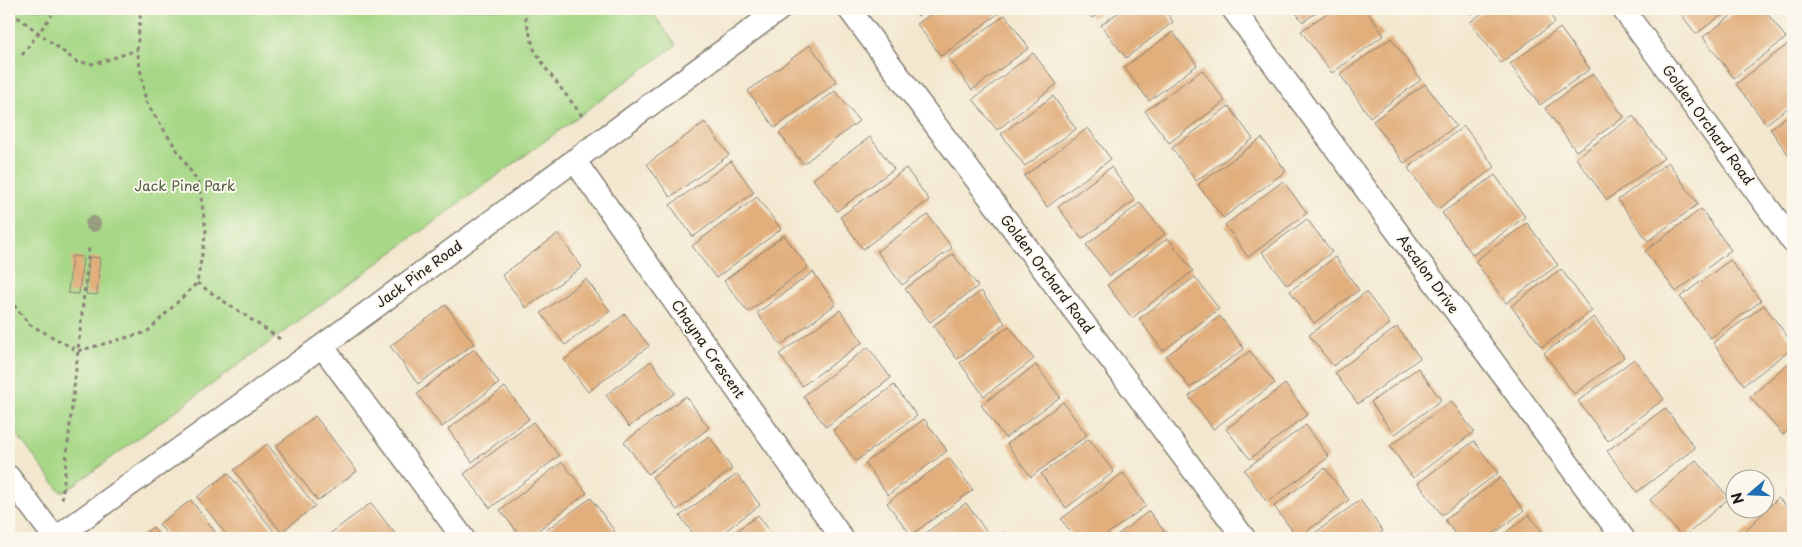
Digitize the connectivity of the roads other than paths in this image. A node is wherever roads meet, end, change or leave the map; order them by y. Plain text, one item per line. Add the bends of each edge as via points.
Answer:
1 (780, 9) edge
2 (850, 9) edge
3 (1233, 9) edge
4 (1623, 9) edge
5 (574, 160) junction
6 (1793, 242) edge
7 (322, 346) junction
8 (9, 477) edge
9 (56, 538) edge
10 (463, 538) edge
11 (842, 538) edge
12 (1244, 538) edge
13 (1623, 538) edge

1 - 5 street, Jack Pine Road
2 - 12 street, Golden Orchard Road
3 - 13 street, Ascalon Drive
4 - 6 street, Golden Orchard Road
5 - 7 street, Jack Pine Road
5 - 11 street, Chayna Crescent
7 - 9 street, Jack Pine Road
7 - 10 street
8 - 9 street

